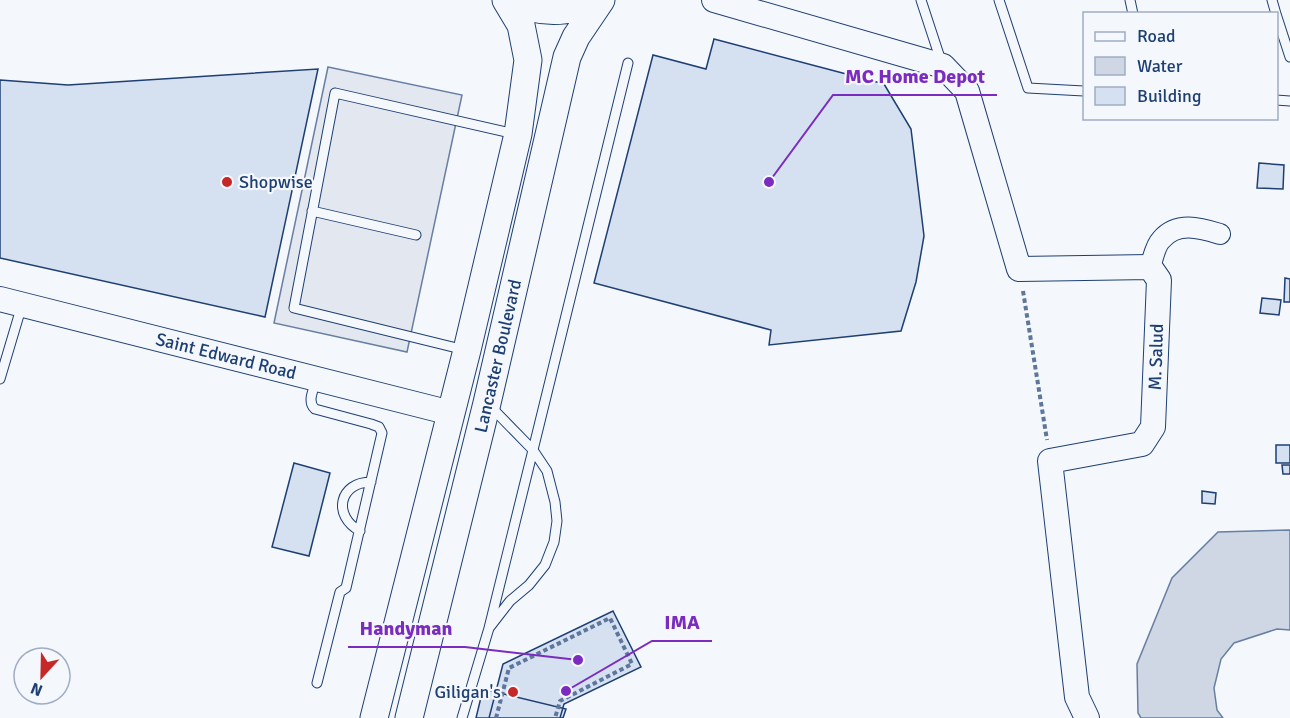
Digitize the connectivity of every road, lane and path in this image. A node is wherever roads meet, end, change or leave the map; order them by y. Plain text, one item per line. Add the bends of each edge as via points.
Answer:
1 (506, 0) edge
2 (514, 0) edge
3 (593, 0) edge
4 (601, 0) edge
5 (714, 0) edge
6 (921, 0) edge
7 (999, 0) edge
8 (1278, 20) edge
9 (1290, 57) edge
10 (628, 63) dead end
11 (943, 66) junction
12 (1083, 90) edge
13 (518, 134) junction
14 (312, 211) junction
15 (1220, 234) dead end
16 (416, 235) dead end
17 (1150, 267) junction
18 (1019, 269) junction
19 (11, 302) edge
20 (467, 350) junction
21 (0, 379) edge
22 (316, 379) junction
23 (487, 403) junction
24 (451, 413) junction
25 (533, 450) junction
26 (1050, 461) junction
27 (371, 482) junction
28 (360, 531) junction
29 (489, 628) junction
30 (317, 683) dead end
31 (374, 718) edge
32 (409, 718) edge
33 (462, 718) edge
34 (496, 718) edge
35 (555, 718) edge
36 (1088, 718) edge

1 - 13 main road, Lancaster Boulevard via 521,25 528,60
2 - 3 main road via 542,10 566,10
4 - 23 main road, Lancaster Boulevard via 567,57
5 - 11 street
6 - 11 lane
7 - 12 lane via 1028,88
8 - 9 lane
10 - 25 lane
11 - 18 street via 967,91
13 - 14 lane via 335,93
13 - 20 main road, Lancaster Boulevard
14 - 16 lane
14 - 20 lane via 294,308
15 - 17 street via 1198,227 1175,229 1160,240
17 - 18 street
17 - 26 street, M. Salud via 1159,280 1153,427 1142,444
18 - 26 path
19 - 21 lane
19 - 22 street, Saint Edward Road
20 - 24 main road, Lancaster Boulevard
22 - 24 street, Saint Edward Road
22 - 27 lane via 311,401 315,409 379,427 382,433
23 - 25 lane
23 - 32 main road, Lancaster Boulevard
24 - 31 main road, Lancaster Boulevard
25 - 29 lane
25 - 29 lane via 548,471 557,521 554,542 545,565
26 - 36 street via 1077,697
27 - 28 lane
27 - 28 lane via 355,485 342,505 347,521
28 - 30 lane
29 - 33 lane
34 - 35 path via 509,668 610,618 633,664 560,701

